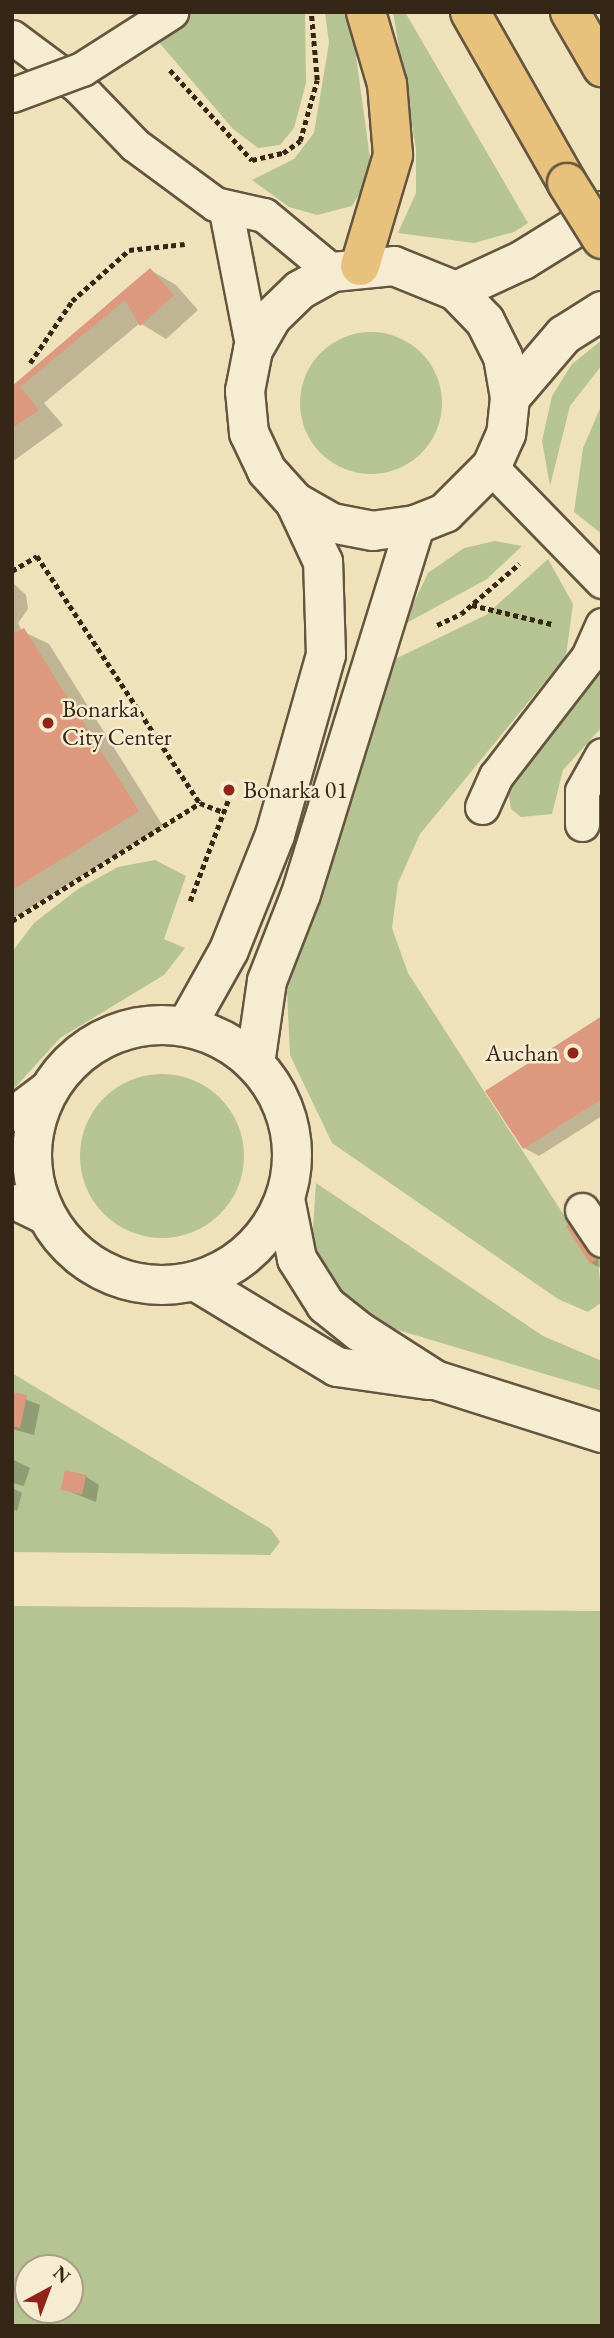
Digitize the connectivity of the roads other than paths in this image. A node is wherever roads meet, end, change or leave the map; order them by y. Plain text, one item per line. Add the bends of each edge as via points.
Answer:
1 (171, 12) edge
2 (366, 12) edge
3 (470, 12) edge
4 (570, 12) edge
5 (12, 37) edge
6 (602, 67) edge
7 (12, 95) edge
8 (226, 211) junction
9 (602, 211) edge
10 (602, 239) edge
11 (347, 269) junction
12 (456, 291) junction
13 (602, 311) edge
14 (253, 350) junction
15 (510, 398) junction
16 (491, 467) junction
17 (295, 502) junction
18 (415, 526) junction
19 (602, 581) edge
20 (600, 630) edge
21 (602, 755) edge
22 (481, 807) dead end
23 (582, 824) dead end
24 (186, 1027) junction
25 (255, 1064) junction
26 (53, 1083) junction
27 (12, 1114) edge
28 (285, 1199) junction
29 (12, 1201) edge
30 (582, 1210) dead end
31 (47, 1218) junction
32 (602, 1240) edge
33 (195, 1281) junction
34 (435, 1380) junction
35 (595, 1427) edge

1 - 7 lane, bridge via 82,69
2 - 11 main road via 387,84 393,155 380,214
3 - 10 main road, bridge
4 - 6 main road
5 - 8 lane via 78,86 135,145
8 - 11 lane via 264,215
8 - 14 lane
9 - 12 street via 523,260
11 - 12 street via 394,266
11 - 14 street via 300,290 272,317
12 - 15 street via 485,321 503,357
13 - 15 street via 564,335
14 - 17 street via 245,391 249,433 267,471
15 - 16 street
16 - 18 street via 445,513
16 - 19 lane
17 - 18 street via 332,523 373,531
17 - 24 street via 323,562 326,654 275,835 229,950
18 - 25 street via 302,894 267,981
20 - 22 lane via 588,657 496,776
21 - 23 lane via 582,791
24 - 25 street via 223,1040
24 - 26 street via 147,1026 111,1035 78,1055
25 - 28 street via 286,1116 291,1159
26 - 27 lane
26 - 31 street via 31,1150
28 - 33 street via 265,1236 234,1264
28 - 34 street via 297,1259 326,1306
29 - 31 lane
30 - 32 lane
31 - 33 street via 74,1252 111,1275 153,1286
33 - 34 street via 337,1367
34 - 35 street

